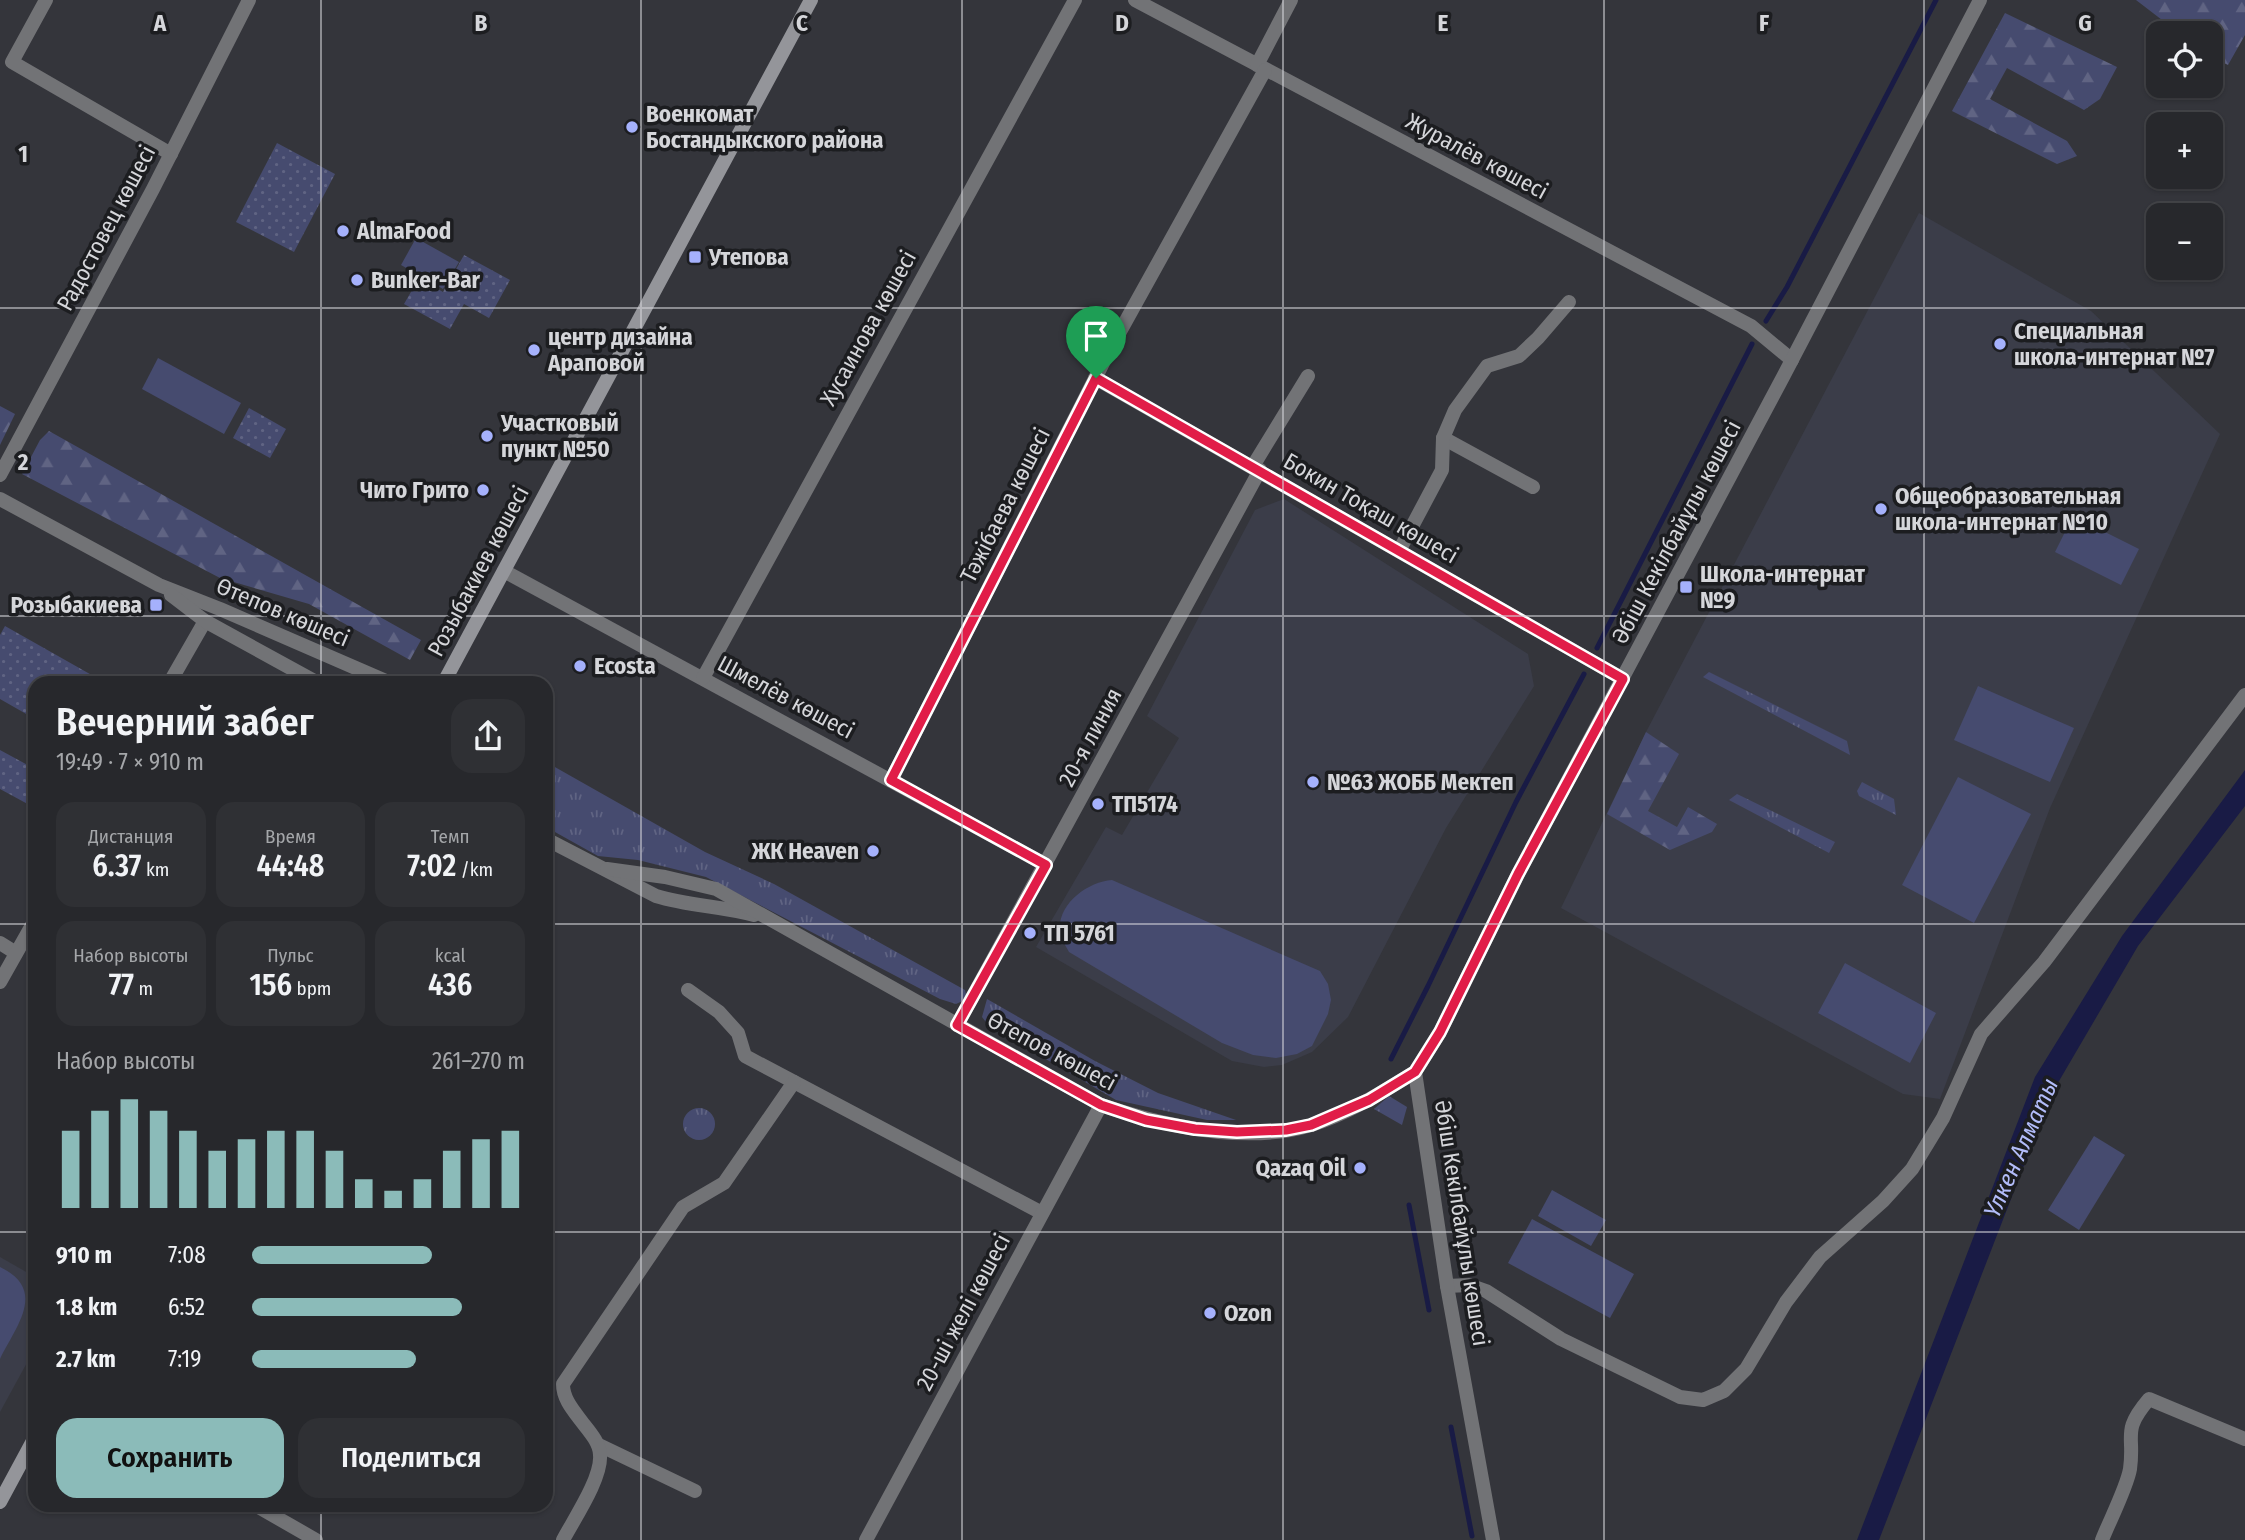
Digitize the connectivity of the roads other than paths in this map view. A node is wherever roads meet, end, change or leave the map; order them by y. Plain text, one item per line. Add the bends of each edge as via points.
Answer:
1 (46, 0) edge
2 (249, 0) edge
3 (811, 0) edge
4 (1075, 0) edge
5 (1135, 0) edge
6 (1292, 0) edge
7 (1980, 0) edge
8 (1261, 67) junction
9 (171, 154) junction
10 (1569, 302) dead end
11 (1791, 360) junction
12 (1308, 376) dead end
13 (1096, 378) junction
14 (1443, 438) junction
15 (1256, 468) junction
16 (0, 475) edge
17 (1533, 487) dead end
18 (0, 499) edge
19 (1399, 551) junction
20 (504, 571) junction
21 (159, 585) junction
22 (205, 621) junction
23 (173, 676) edge
24 (305, 676) edge
25 (374, 676) edge
26 (447, 676) edge
27 (703, 678) junction
28 (1623, 679) junction
29 (2245, 695) edge
30 (891, 780) junction
31 (553, 843) edge
32 (1046, 865) junction
33 (607, 869) junction
34 (765, 919) junction
35 (28, 932) edge
36 (0, 943) edge
37 (16, 953) junction
38 (0, 982) edge
39 (688, 990) dead end
40 (957, 1025) junction
41 (1415, 1072) junction
42 (794, 1082) junction
43 (1101, 1105) junction
44 (1042, 1213) junction
45 (1447, 1286) junction
46 (2245, 1439) edge
47 (599, 1446) junction
48 (28, 1450) edge
49 (695, 1491) dead end
50 (0, 1502) edge
51 (267, 1512) edge
52 (316, 1540) edge
53 (563, 1540) edge
54 (866, 1540) edge
55 (1493, 1540) edge
56 (2102, 1540) edge

1 - 9 street via 12,62
2 - 9 street, Радостовец көшесі via 212,84
3 - 20 main road, Розыбакиев көшесі
4 - 27 street, Хусаинова көшесі
5 - 8 street, Журалёв көшесі
6 - 8 street, Тәжібаева көшесі
7 - 11 street, Әбіш Кекілбайұлы көшесі
8 - 11 street, Журалёв көшесі via 1751,326
8 - 13 street, Тәжібаева көшесі
9 - 16 street, Радостовец көшесі via 137,227
10 - 14 street via 1519,356 1487,366 1455,410
11 - 28 street, Әбіш Кекілбайұлы көшесі
12 - 15 street, 20-я линия
13 - 15 street, Бокин Тоқаш көшесі
13 - 30 street, Тәжібаева көшесі
14 - 17 street
14 - 19 street via 1442,470
15 - 19 street, Бокин Тоқаш көшесі
15 - 32 street, 20-я линия
18 - 21 street, Өтепов көшесі
19 - 28 street, Бокин Тоқаш көшесі
20 - 26 main road, Розыбакиев көшесі
20 - 27 street, Шмелёв көшесі
21 - 22 street, Өтепов көшесі
21 - 25 street, Өтепов көшесі
22 - 23 street
22 - 24 street, Өтепов көшесі
27 - 30 street, Шмелёв көшесі
28 - 41 street, Әбіш Кекілбайұлы көшесі
29 - 45 street via 2044,962 1982,1034 1943,1118 1912,1169 1820,1257 1786,1302 1746,1369 1724,1391 1703,1399 1680,1397 1561,1339 1486,1291 1469,1284
30 - 32 street, Шмелёв көшесі
31 - 33 street, Өтепов көшесі
32 - 40 street, 20-я линия
33 - 34 street, Өтепов көшесі via 656,896
33 - 34 street, Өтепов көшесі via 716,889
34 - 40 street, Өтепов көшесі
35 - 37 street
36 - 37 street
37 - 38 street
39 - 42 street via 719,1012 738,1033 745,1056
40 - 43 street, Өтепов көшесі
41 - 43 street, Өтепов көшесі via 1335,1116 1286,1130 1195,1129
41 - 45 street, Әбіш Кекілбайұлы көшесі
42 - 44 street
42 - 47 street via 724,1183 683,1207 563,1384 569,1406
43 - 44 street, 20-ші желі көшесі
44 - 54 street, 20-ші желі көшесі
45 - 55 street, Әбіш Кекілбайұлы көшесі
46 - 56 street via 2149,1399 2130,1430 2130,1470
47 - 49 street
47 - 53 street via 597,1473
48 - 50 main road
51 - 52 street

